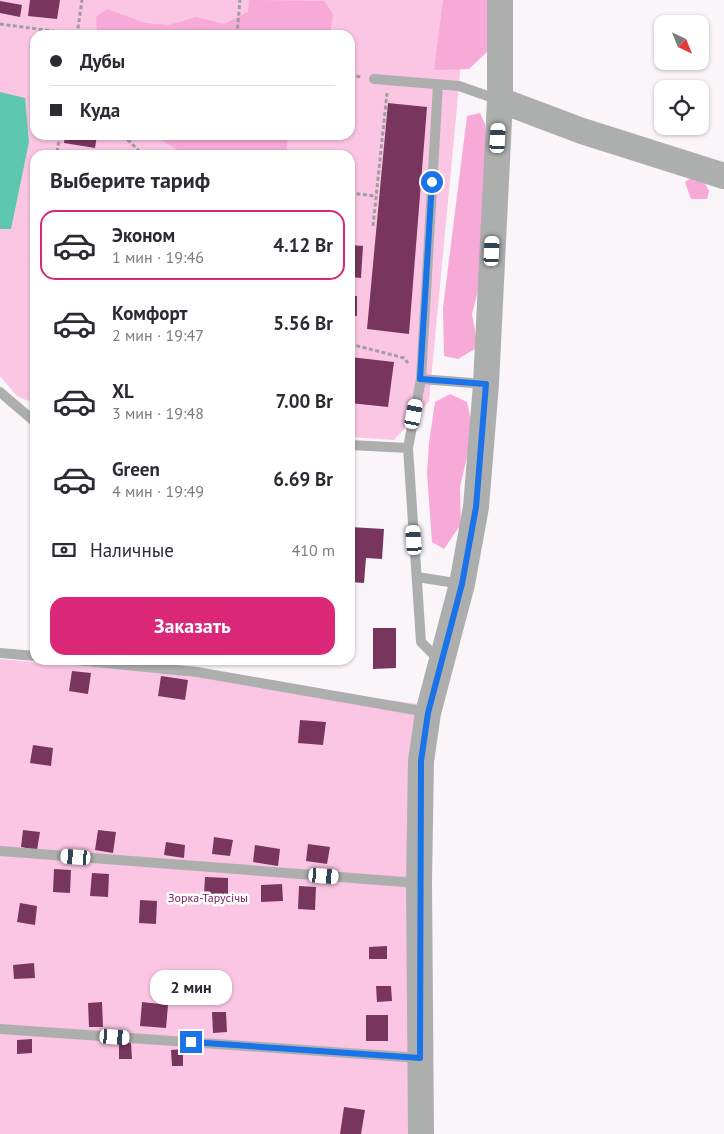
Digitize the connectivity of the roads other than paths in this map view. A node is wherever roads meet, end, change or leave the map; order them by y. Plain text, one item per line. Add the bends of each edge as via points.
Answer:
1 (500, 0) edge
2 (374, 78) dead end
3 (438, 84) junction
4 (500, 100) junction
5 (724, 176) edge
6 (420, 379) junction
7 (486, 384) junction
8 (0, 392) edge
9 (30, 418) edge
10 (355, 445) edge
11 (408, 448) junction
12 (417, 577) junction
13 (462, 584) junction
14 (0, 653) edge
15 (30, 656) edge
16 (442, 662) junction
17 (126, 665) edge
18 (428, 713) junction
19 (0, 851) edge
20 (420, 883) junction
21 (0, 1029) edge
22 (420, 1058) junction
23 (421, 1134) edge

1 - 4 street
2 - 3 lane
3 - 4 lane via 459,86
3 - 6 lane
4 - 5 street via 582,131
4 - 7 street
6 - 7 lane
6 - 11 lane
7 - 13 street via 476,507
8 - 9 lane
10 - 11 lane
11 - 12 lane
12 - 13 lane
12 - 16 lane via 421,642
13 - 16 street
14 - 15 lane
16 - 18 street
17 - 18 lane via 197,672
18 - 20 street via 421,761
19 - 20 lane
20 - 22 street
21 - 22 lane
22 - 23 street

